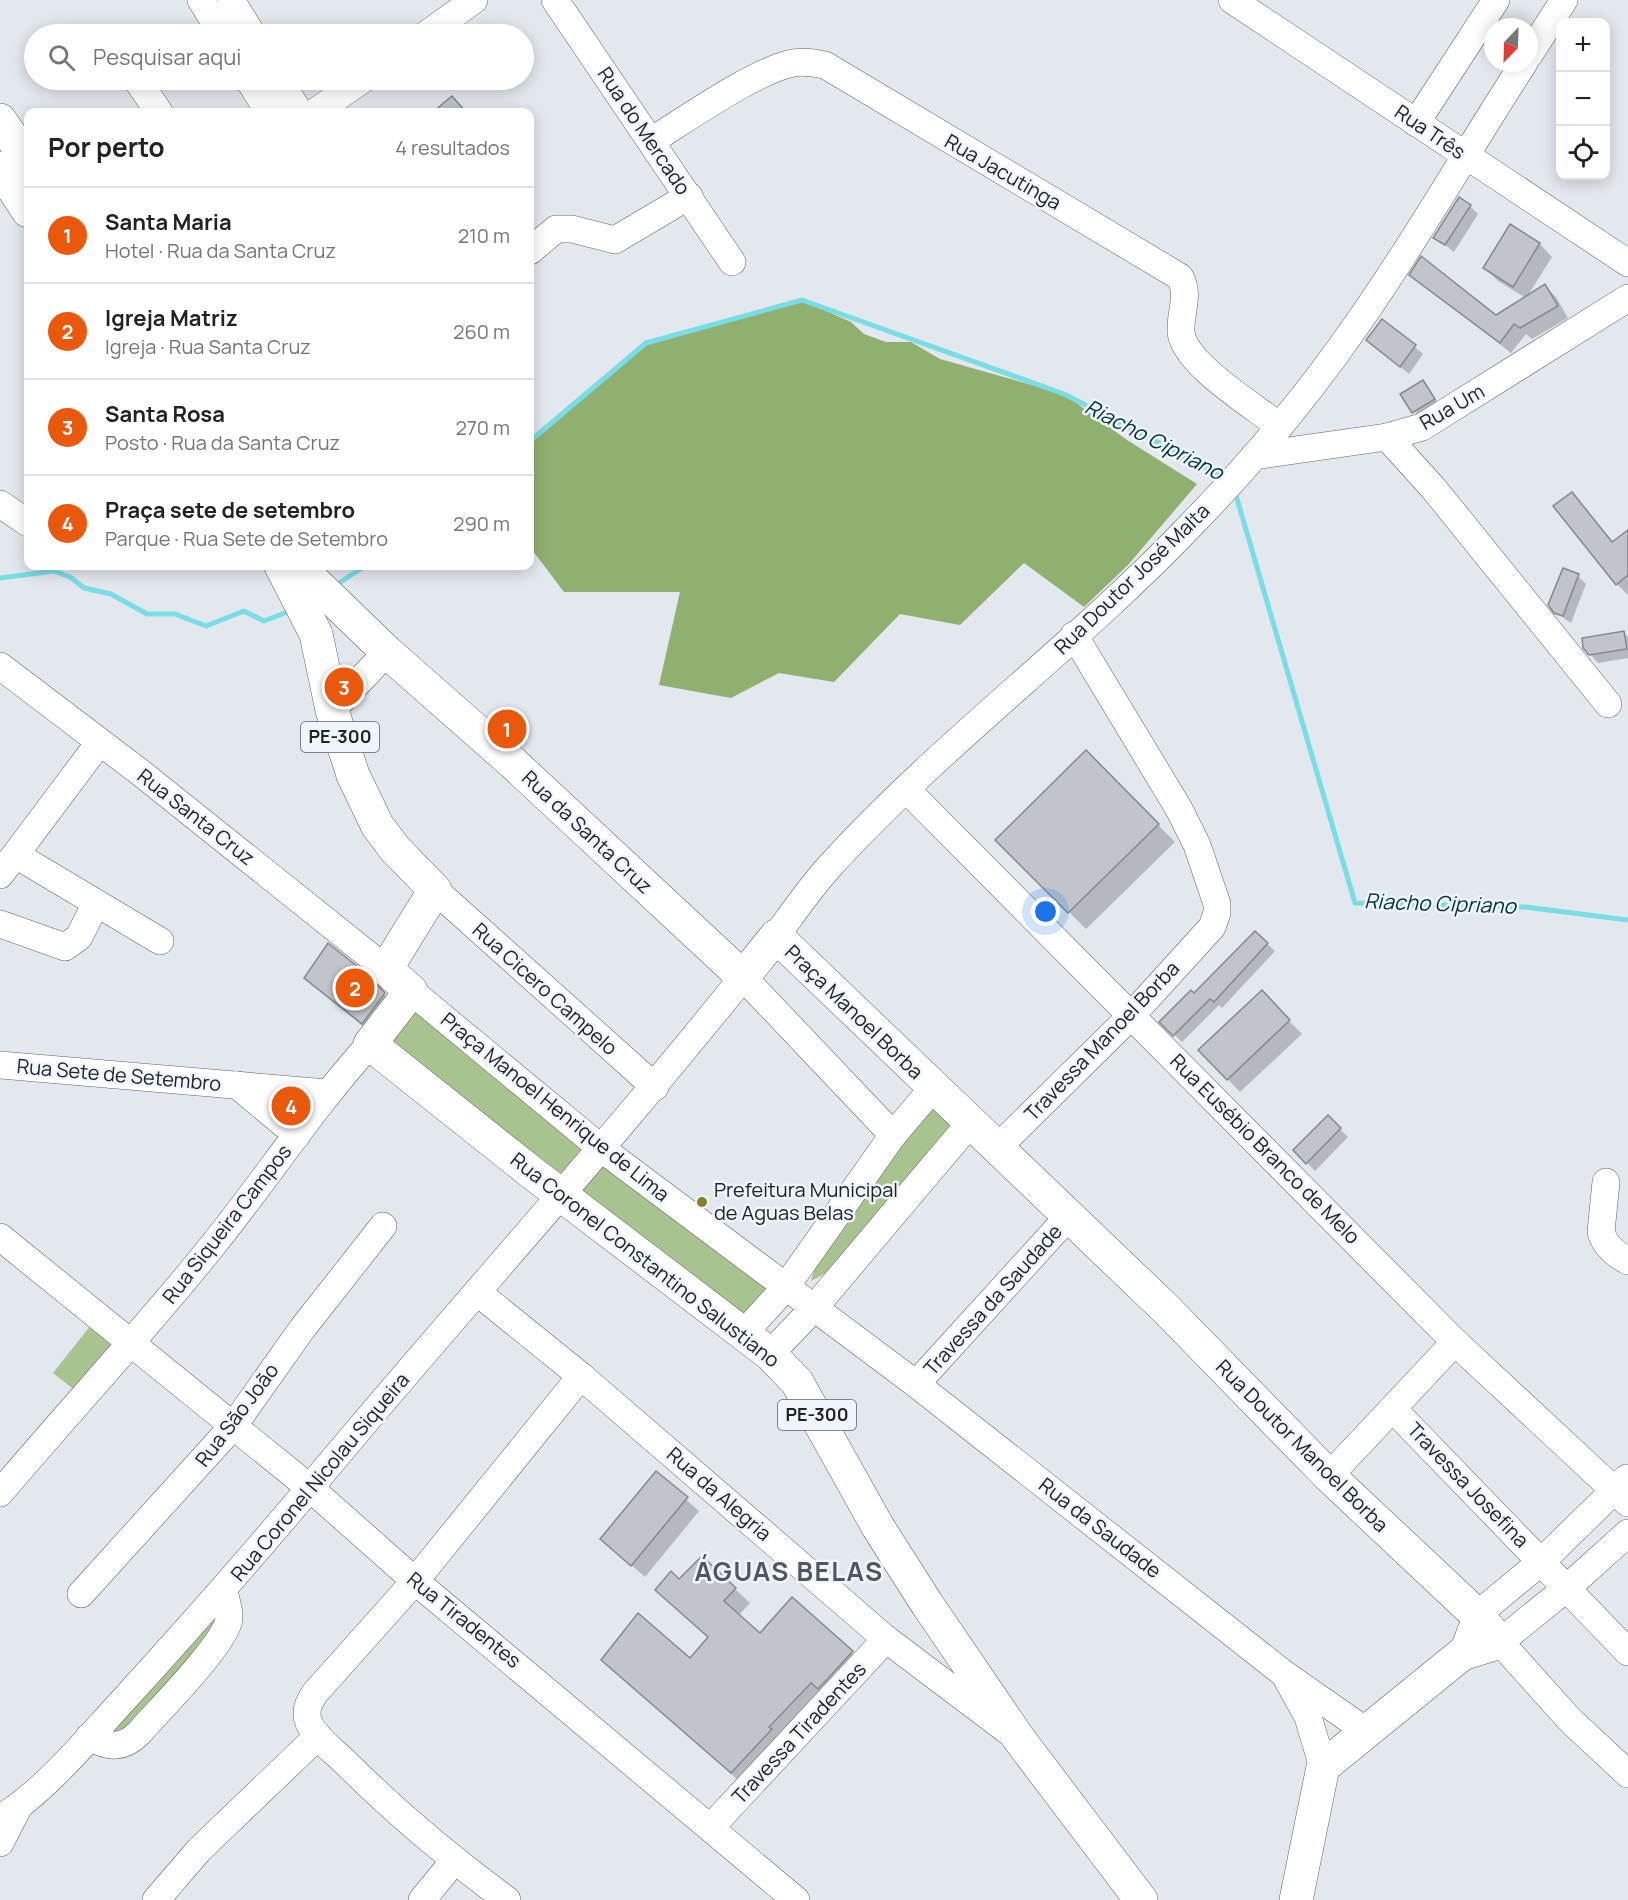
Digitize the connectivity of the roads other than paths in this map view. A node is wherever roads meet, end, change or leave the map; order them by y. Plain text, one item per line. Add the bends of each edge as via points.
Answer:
1 (201, 0) edge
2 (231, 0) edge
3 (474, 0) edge
4 (555, 0) edge
5 (1232, 0) edge
6 (1496, 0) edge
7 (1564, 0) edge
8 (216, 24) edge
9 (246, 24) edge
10 (441, 24) edge
11 (1538, 40) edge
12 (1518, 72) edge
13 (144, 90) edge
14 (255, 90) edge
15 (285, 90) edge
16 (347, 90) edge
17 (156, 108) edge
18 (266, 108) edge
19 (296, 108) edge
20 (321, 108) edge
21 (0, 120) edge
22 (1416, 123) junction
23 (651, 141) junction
24 (24, 155) edge
25 (1465, 155) junction
26 (0, 168) edge
27 (688, 196) junction
28 (24, 205) edge
29 (534, 247) edge
30 (732, 262) dead end
31 (1628, 264) edge
32 (1628, 298) edge
33 (1279, 426) junction
34 (1387, 437) junction
35 (1254, 456) junction
36 (0, 504) edge
37 (24, 521) edge
38 (304, 570) edge
39 (306, 570) edge
40 (1074, 635) junction
41 (387, 652) junction
42 (1, 668) edge
43 (1608, 704) dead end
44 (332, 710) junction
45 (99, 743) junction
46 (906, 789) junction
47 (8, 865) edge
48 (435, 890) junction
49 (95, 904) junction
50 (0, 924) edge
51 (776, 936) junction
52 (160, 941) dead end
53 (386, 969) junction
54 (743, 977) junction
55 (411, 991) junction
56 (1131, 1016) junction
57 (370, 1044) junction
58 (0, 1065) edge
59 (237, 1085) junction
60 (655, 1087) junction
61 (933, 1088) junction
62 (327, 1093) junction
63 (971, 1122) junction
64 (297, 1135) junction
65 (893, 1135) junction
66 (998, 1147) junction
67 (602, 1149) junction
68 (1606, 1182) dead end
69 (562, 1194) junction
70 (1069, 1216) junction
71 (383, 1226) dead end
72 (0, 1237) edge
73 (1628, 1261) edge
74 (785, 1288) junction
75 (477, 1292) junction
76 (814, 1308) junction
77 (743, 1335) junction
78 (1455, 1342) junction
79 (130, 1344) junction
80 (771, 1354) junction
81 (581, 1376) junction
82 (916, 1384) junction
83 (1394, 1409) junction
84 (234, 1425) junction
85 (1329, 1476) junction
86 (310, 1488) junction
87 (1624, 1490) edge
88 (0, 1492) edge
89 (1628, 1533) edge
90 (1542, 1561) junction
91 (415, 1581) junction
92 (1568, 1587) junction
93 (81, 1594) dead end
94 (1476, 1615) junction
95 (886, 1639) junction
96 (1500, 1642) junction
97 (1628, 1652) edge
98 (1462, 1654) junction
99 (1283, 1673) junction
100 (1366, 1731) junction
101 (318, 1736) junction
102 (1019, 1739) junction
103 (1323, 1767) junction
104 (1628, 1773) edge
105 (9, 1813) edge
106 (711, 1827) junction
107 (0, 1843) edge
108 (454, 1861) junction
109 (791, 1898) edge
110 (156, 1900) edge
111 (422, 1900) edge
112 (507, 1900) edge
113 (1141, 1900) edge
114 (1296, 1900) edge

1 - 8 street
2 - 9 street
3 - 10 street
4 - 23 street, Rua do Mercado
5 - 22 street, Rua Três
6 - 22 street
7 - 11 street
12 - 25 street, Rua Doutor José Malta
13 - 17 street
14 - 18 street
15 - 19 street
16 - 20 street
21 - 24 main road
22 - 25 street, Rua Três
23 - 27 street, Rua do Mercado
23 - 33 street, Rua Jacutinga via 791,63 825,65 1180,277 1186,293 1182,332 1185,348
25 - 31 street, Rua Três
25 - 33 street, Rua Doutor José Malta via 1359,322
26 - 28 main road
27 - 29 street via 615,240 572,229 551,230
27 - 30 street, Rua do Mercado
32 - 34 street, Rua Um via 1422,427
33 - 35 street, Rua Doutor José Malta
34 - 35 street, Rua Um
34 - 43 street via 1434,489
35 - 40 street, Rua Doutor José Malta via 1189,528
36 - 37 street
38 - 44 main road, PE-300
39 - 41 main road, Rua da Santa Cruz
40 - 46 street, Rua Doutor José Malta
40 - 56 street, Travessa Manoel Borba via 1179,809 1197,845 1216,904 1215,920 1206,934
41 - 44 street
41 - 54 main road, Rua da Santa Cruz
42 - 45 street, Rua Santa Cruz
44 - 48 main road, PE-300 via 353,775 377,825
45 - 47 street
45 - 53 street, Rua Santa Cruz
46 - 51 street, Rua Doutor José Malta via 828,868
46 - 56 street, Rua Eusébio Branco de Melo
47 - 49 street
48 - 53 main road
48 - 60 street, Rua Cicero Campelo
49 - 50 street via 79,938 65,947
49 - 52 street
51 - 54 main road
51 - 61 main road, Praça Manoel Borba
53 - 55 main road
54 - 60 street, Rua Coronel Nicolau Siqueira
54 - 65 street
55 - 57 main road, Rua Siqueira Campos
55 - 67 street, Praça Manoel Henrique de Lima
56 - 66 street, Travessa Manoel Borba
56 - 78 street, Rua Eusébio Branco de Melo
57 - 62 street, Rua Siqueira Campos
57 - 69 main road, Rua Coronel Constantino Salustiano / PE-300
58 - 59 street, Rua Sete de Setembro
59 - 62 street, Rua Sete de Setembro
59 - 64 street, Rua Sete de Setembro
60 - 67 street, Rua Coronel Nicolau Siqueira
61 - 63 main road, Praça Manoel Borba
61 - 65 street
62 - 64 street, Rua Siqueira Campos
63 - 66 main road, Rua Doutor Manoel Borba
63 - 76 street
64 - 79 street, Rua Siqueira Campos
65 - 74 street
66 - 70 main road, Rua Doutor Manoel Borba
67 - 69 street, Rua Coronel Nicolau Siqueira
67 - 74 street, Praça Manoel Henrique de Lima
68 - 73 street via 1601,1232 1613,1252
69 - 75 street, Rua Coronel Nicolau Siqueira
69 - 77 main road, Rua Coronel Constantino Salustiano / PE-300
70 - 82 street, Travessa da Saudade
70 - 85 main road, Rua Doutor Manoel Borba
71 - 84 street, Rua São João
72 - 79 street, Rua Tiradentes
74 - 76 street, Praça Manoel Henrique de Lima
74 - 77 street
75 - 81 street, Rua da Alegria
75 - 86 street, Rua Coronel Nicolau Siqueira
76 - 80 street
76 - 82 street
77 - 80 main road, Rua Coronel Constantino Salustiano / PE-300
78 - 83 street, Travessa Josefina
78 - 87 street, Rua Eusébio Branco de Melo
79 - 84 street, Rua Tiradentes
79 - 88 street
80 - 102 main road, Rua Coronel Constantino Salustiano / PE-300 via 797,1382 878,1527
81 - 91 street
81 - 95 street, Rua da Alegria
82 - 99 street, Rua da Saudade
83 - 85 street, Travessa Josefina
83 - 90 street, Travessa Josefina
84 - 86 street, Rua Tiradentes
84 - 93 street, Rua São João
85 - 94 main road, Rua Doutor Manoel Borba
86 - 91 street, Rua Tiradentes
86 - 105 street, Rua Coronel Nicolau Siqueira via 224,1591 89,1737
87 - 90 street
89 - 92 street
90 - 92 street, Travessa Josefina
90 - 94 street
91 - 101 street via 310,1700 307,1716
91 - 106 street, Rua Tiradentes
92 - 96 street
92 - 97 street, Travessa Josefina
94 - 96 main road, Rua Doutor Manoel Borba
94 - 98 street
95 - 102 street, Rua da Alegria
95 - 106 street, Travessa Tiradentes
96 - 98 main road
96 - 104 street, Rua Doutor Manoel Borba via 1570,1720
98 - 100 main road
99 - 100 street, Rua da Saudade
99 - 103 street, Rua da Saudade via 1308,1717
100 - 103 main road
101 - 108 street
101 - 110 street via 199,1850
102 - 113 main road, Rua Coronel Constantino Salustiano / PE-300
103 - 114 main road
105 - 107 street
106 - 109 street, Rua Tiradentes
108 - 111 street
108 - 112 street

